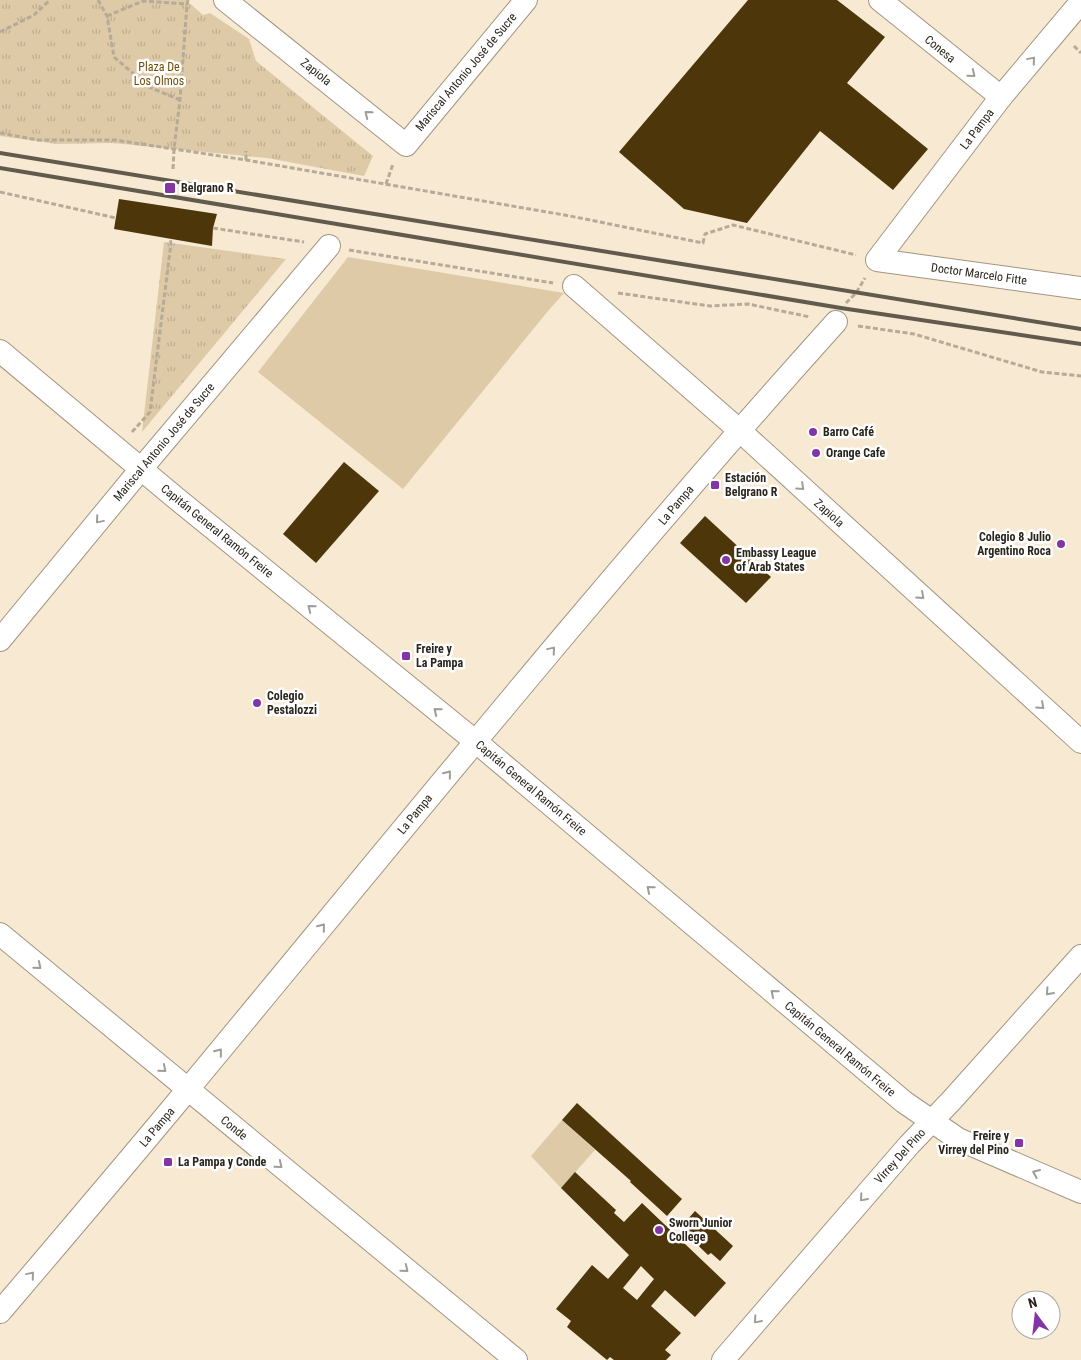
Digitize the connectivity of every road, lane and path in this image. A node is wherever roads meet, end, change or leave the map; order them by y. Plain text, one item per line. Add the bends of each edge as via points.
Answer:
1 (50, 0) edge
2 (98, 0) edge
3 (225, 0) edge
4 (526, 0) edge
5 (880, 0) edge
6 (187, 2) edge
7 (1081, 2) edge
8 (107, 16) junction
9 (0, 32) edge
10 (1001, 97) junction
11 (180, 100) junction
12 (0, 133) edge
13 (406, 145) joint
14 (174, 149) junction
15 (246, 151) dead end
16 (246, 160) junction
17 (392, 166) dead end
18 (173, 169) dead end
19 (386, 184) junction
20 (0, 192) edge
21 (116, 218) dead end
22 (213, 228) dead end
23 (170, 239) dead end
24 (329, 246) junction
25 (878, 260) junction
26 (574, 286) joint
27 (1081, 288) edge
28 (613, 292) dead end
29 (836, 322) junction
30 (0, 352) edge
31 (1081, 376) edge
32 (739, 430) junction
33 (117, 449) junction
34 (141, 469) junction
35 (0, 640) edge
36 (475, 741) junction
37 (1081, 742) edge
38 (0, 934) edge
39 (1081, 956) edge
40 (188, 1090) junction
41 (931, 1122) junction
42 (1081, 1192) edge
43 (0, 1312) edge
44 (516, 1360) edge
45 (722, 1360) edge

1 - 9 path via 34,15
2 - 8 path
13 -> 3 street, Zapiola
4 - 13 street, Mariscal Antonio José de Sucre
5 -> 10 street, Conesa
6 - 8 path via 143,2
6 - 11 path
10 -> 7 street, La Pampa
8 - 11 path via 114,57 149,87
10 - 25 street, La Pampa
11 - 14 path
12 - 14 path via 38,140 115,140
14 - 16 path
14 - 18 path
15 - 16 path
16 - 19 path
17 - 19 path
19 - 25 path via 703,242 705,234 733,225
20 - 21 path
22 - 24 path
23 - 33 path via 150,412
24 - 26 path
24 - 34 street, Mariscal Antonio José de Sucre
25 - 27 street, Doctor Marcelo Fitte
25 - 29 path via 856,293 841,308
26 - 32 street, Zapiola
28 - 29 path via 710,306 748,304
29 - 31 path via 914,334 1042,372
29 - 32 street, La Pampa
30 - 33 street, Capitán General Ramón Freire
36 -> 32 street, La Pampa
32 -> 37 street, Zapiola
33 - 34 street, Capitán General Ramón Freire
34 -> 35 street, Mariscal Antonio José de Sucre
36 -> 34 street, Capitán General Ramón Freire
40 -> 36 street, La Pampa
41 -> 36 street, Capitán General Ramón Freire
38 -> 40 street, Conde
39 -> 41 street, Virrey Del Pino
43 -> 40 street, La Pampa
40 -> 44 street, Conde
42 -> 41 street, Capitán General Ramón Freire via 958,1139
41 -> 45 street, Virrey Del Pino

